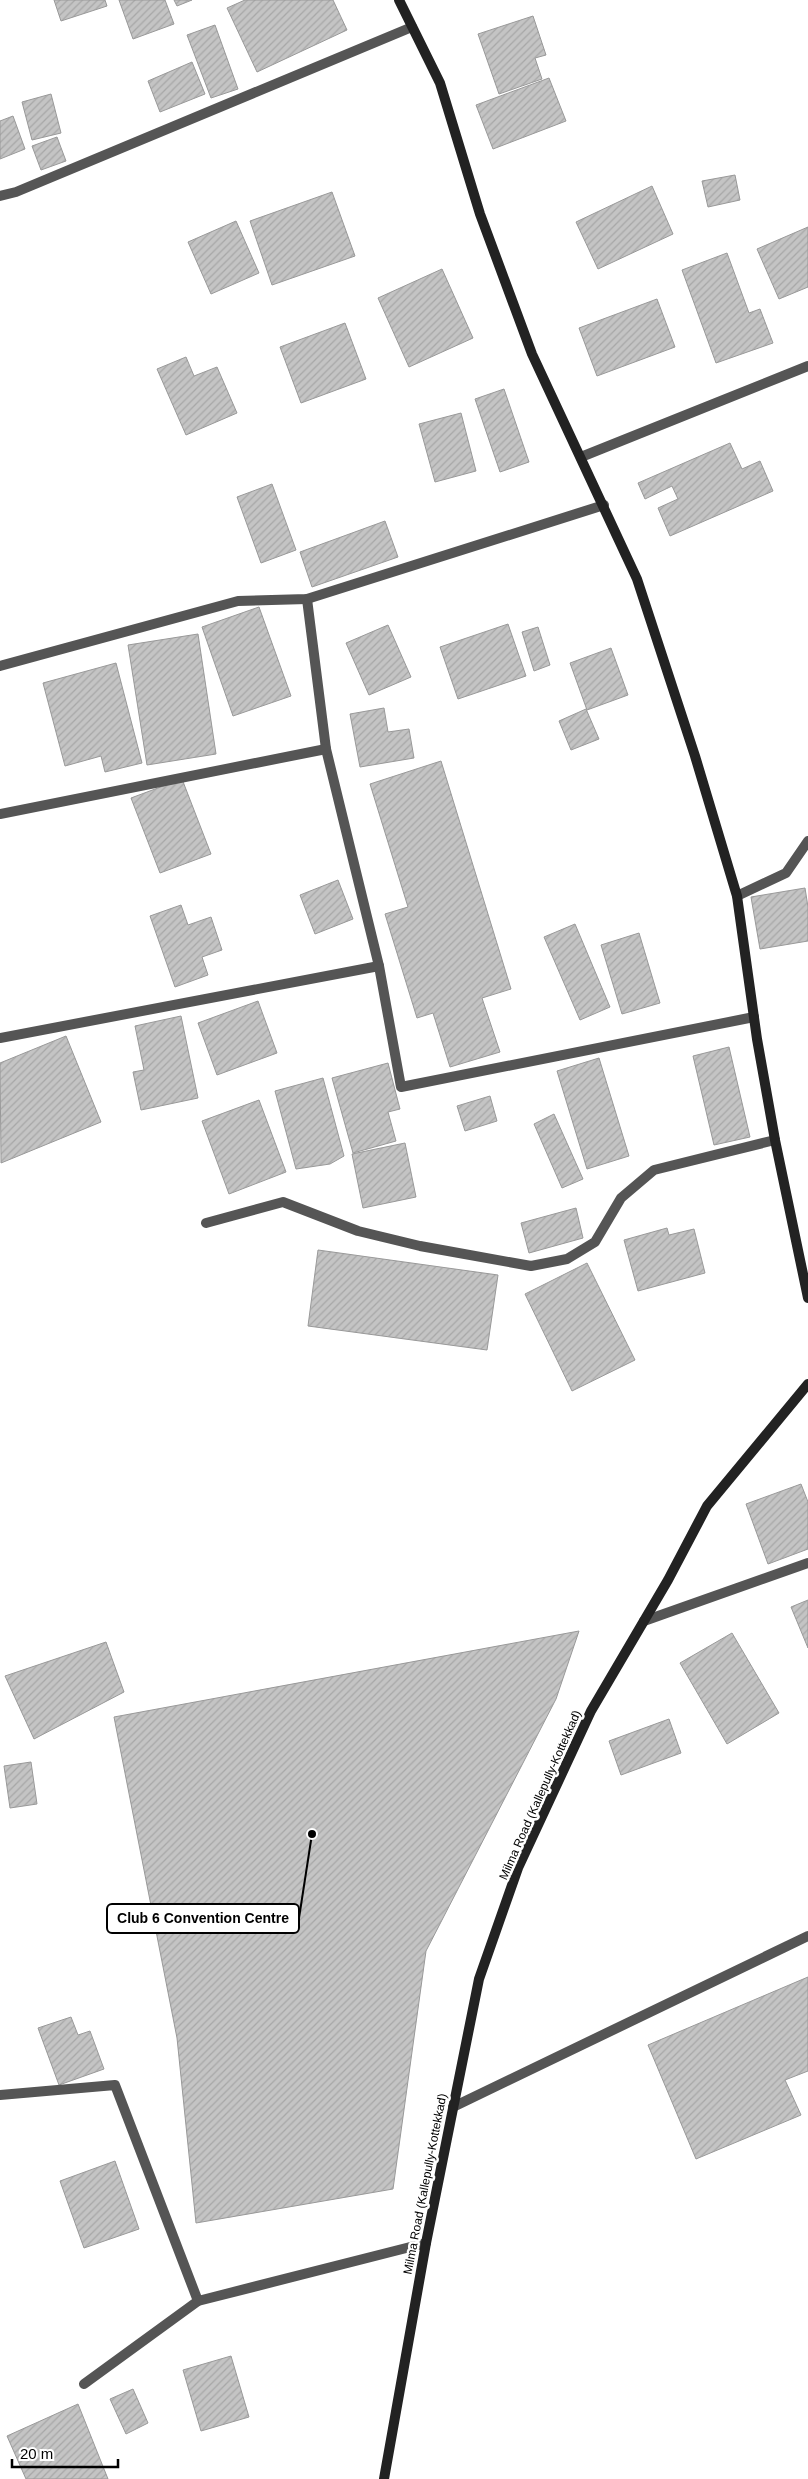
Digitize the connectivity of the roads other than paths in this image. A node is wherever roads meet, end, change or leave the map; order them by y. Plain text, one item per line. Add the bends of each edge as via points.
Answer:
1 (399, 0) edge
2 (412, 28) junction
3 (0, 196) edge
4 (808, 366) edge
5 (581, 457) junction
6 (604, 505) junction
7 (307, 600) junction
8 (0, 666) edge
9 (326, 749) junction
10 (0, 814) edge
11 (808, 841) edge
12 (736, 896) junction
13 (379, 966) junction
14 (754, 1017) junction
15 (0, 1038) edge
16 (775, 1140) junction
17 (206, 1223) dead end
18 (808, 1298) edge
19 (808, 1384) edge
20 (808, 1563) edge
21 (644, 1621) junction
22 (808, 1936) edge
23 (0, 2095) edge
24 (453, 2107) junction
25 (426, 2243) junction
26 (198, 2301) junction
27 (84, 2384) dead end
28 (384, 2479) edge

1 - 2 street
2 - 3 street
2 - 5 street via 440,83 480,214 532,354
4 - 5 street
5 - 6 street
6 - 7 street
6 - 12 street via 637,578
7 - 8 street via 238,601
7 - 9 street
9 - 10 street
9 - 13 street
11 - 12 street via 786,873
12 - 14 street
13 - 14 street via 401,1087
13 - 15 street
14 - 16 street
16 - 17 street via 654,1170 621,1198 595,1242 567,1260 530,1266 367,1233 283,1202
16 - 18 street
19 - 21 street, Milma Road (Kallepully-Kottekkad) via 707,1506
20 - 21 street
21 - 24 street, Milma Road (Kallepully-Kottekkad) via 591,1711 518,1868 479,1980
22 - 24 street
23 - 26 street via 115,2085
24 - 25 street, Milma Road (Kallepully-Kottekkad)
25 - 26 street
25 - 28 street, Milma Road (Kallepully-Kottekkad)
26 - 27 street

